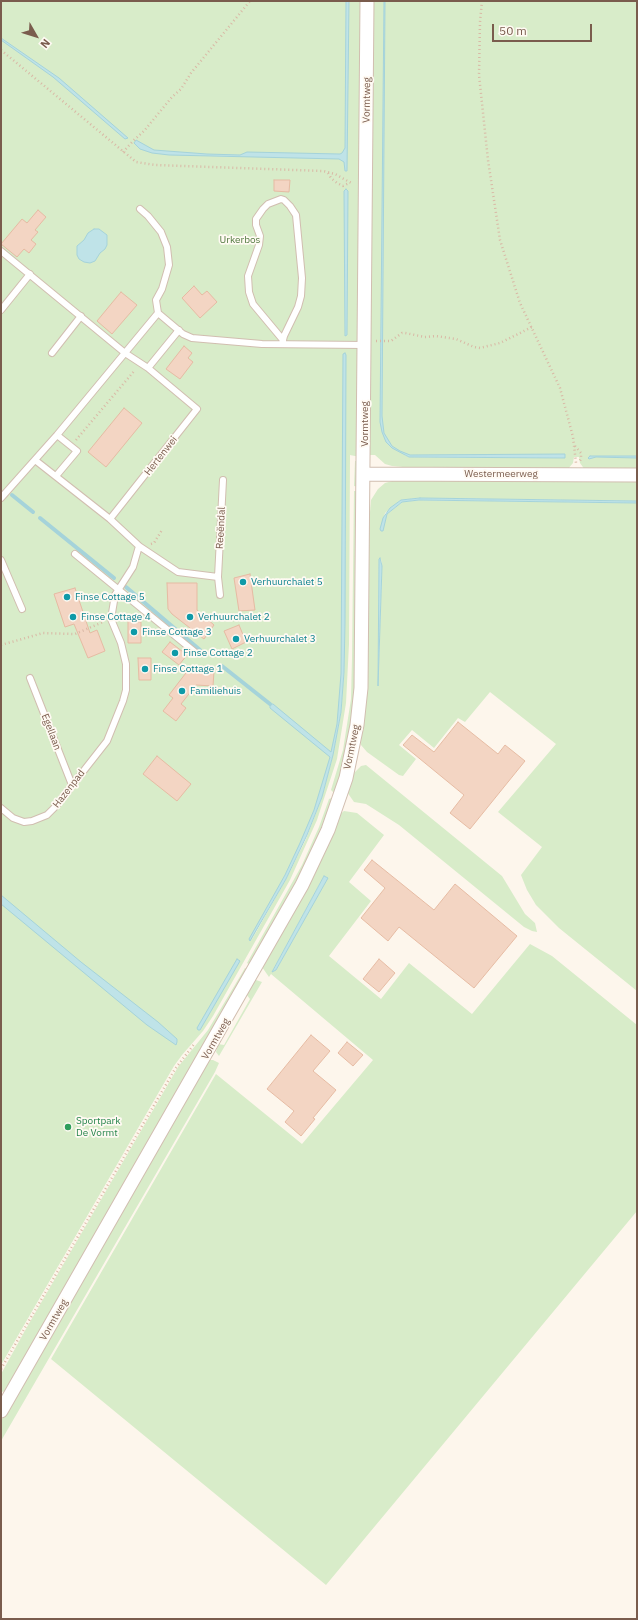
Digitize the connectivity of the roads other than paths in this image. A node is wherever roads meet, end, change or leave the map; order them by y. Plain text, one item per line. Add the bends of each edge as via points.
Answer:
1 (368, 1) edge
2 (140, 209) dead end
3 (1, 250) edge
4 (30, 274) junction
5 (1, 310) edge
6 (158, 313) junction
7 (81, 316) junction
8 (179, 330) junction
9 (282, 342) junction
10 (371, 343) junction
11 (52, 353) dead end
12 (125, 353) junction
13 (148, 368) junction
14 (57, 435) junction
15 (35, 460) junction
16 (364, 474) junction
17 (637, 475) edge
18 (56, 476) junction
19 (223, 480) dead end
20 (1, 498) edge
21 (110, 519) junction
22 (139, 546) junction
23 (75, 554) dead end
24 (1, 560) edge
25 (218, 577) junction
26 (118, 590) junction
27 (220, 595) dead end
28 (22, 609) dead end
29 (196, 653) dead end
30 (30, 678) dead end
31 (72, 785) junction
32 (1, 808) edge
33 (2, 1407) edge

1 - 10 street, Vormtweg
2 - 6 lane via 161,232 167,247 169,265 156,300
3 - 4 lane
4 - 5 lane
4 - 7 lane
6 - 8 lane
6 - 12 lane
7 - 11 lane
7 - 12 lane
8 - 9 lane via 192,338 262,344
8 - 13 lane
9 - 9 lane via 298,308 302,278 296,215 281,199 268,204 256,219 260,236 259,245 248,276 253,304
9 - 10 lane
10 - 16 street, Vormtweg
12 - 13 lane
12 - 14 lane
13 - 21 lane, Hertenwei via 197,409
14 - 15 lane
14 - 18 lane via 77,451
15 - 18 lane
15 - 20 lane
16 - 17 street, Westermeerweg
16 - 33 street, Vormtweg via 360,702 349,765 328,830 310,872
18 - 21 lane
19 - 25 lane, Reeëndal
21 - 22 lane
22 - 25 lane via 178,572
22 - 26 lane via 133,567
23 - 26 lane
24 - 28 lane
25 - 27 lane, Reeëndal
26 - 29 lane
26 - 31 lane, Hazenpad via 112,605 111,619 121,642 126,664 127,680 123,701 107,741
30 - 31 lane, Egellaan
31 - 32 lane, Hazenpad via 56,806 40,819 24,822 13,818

